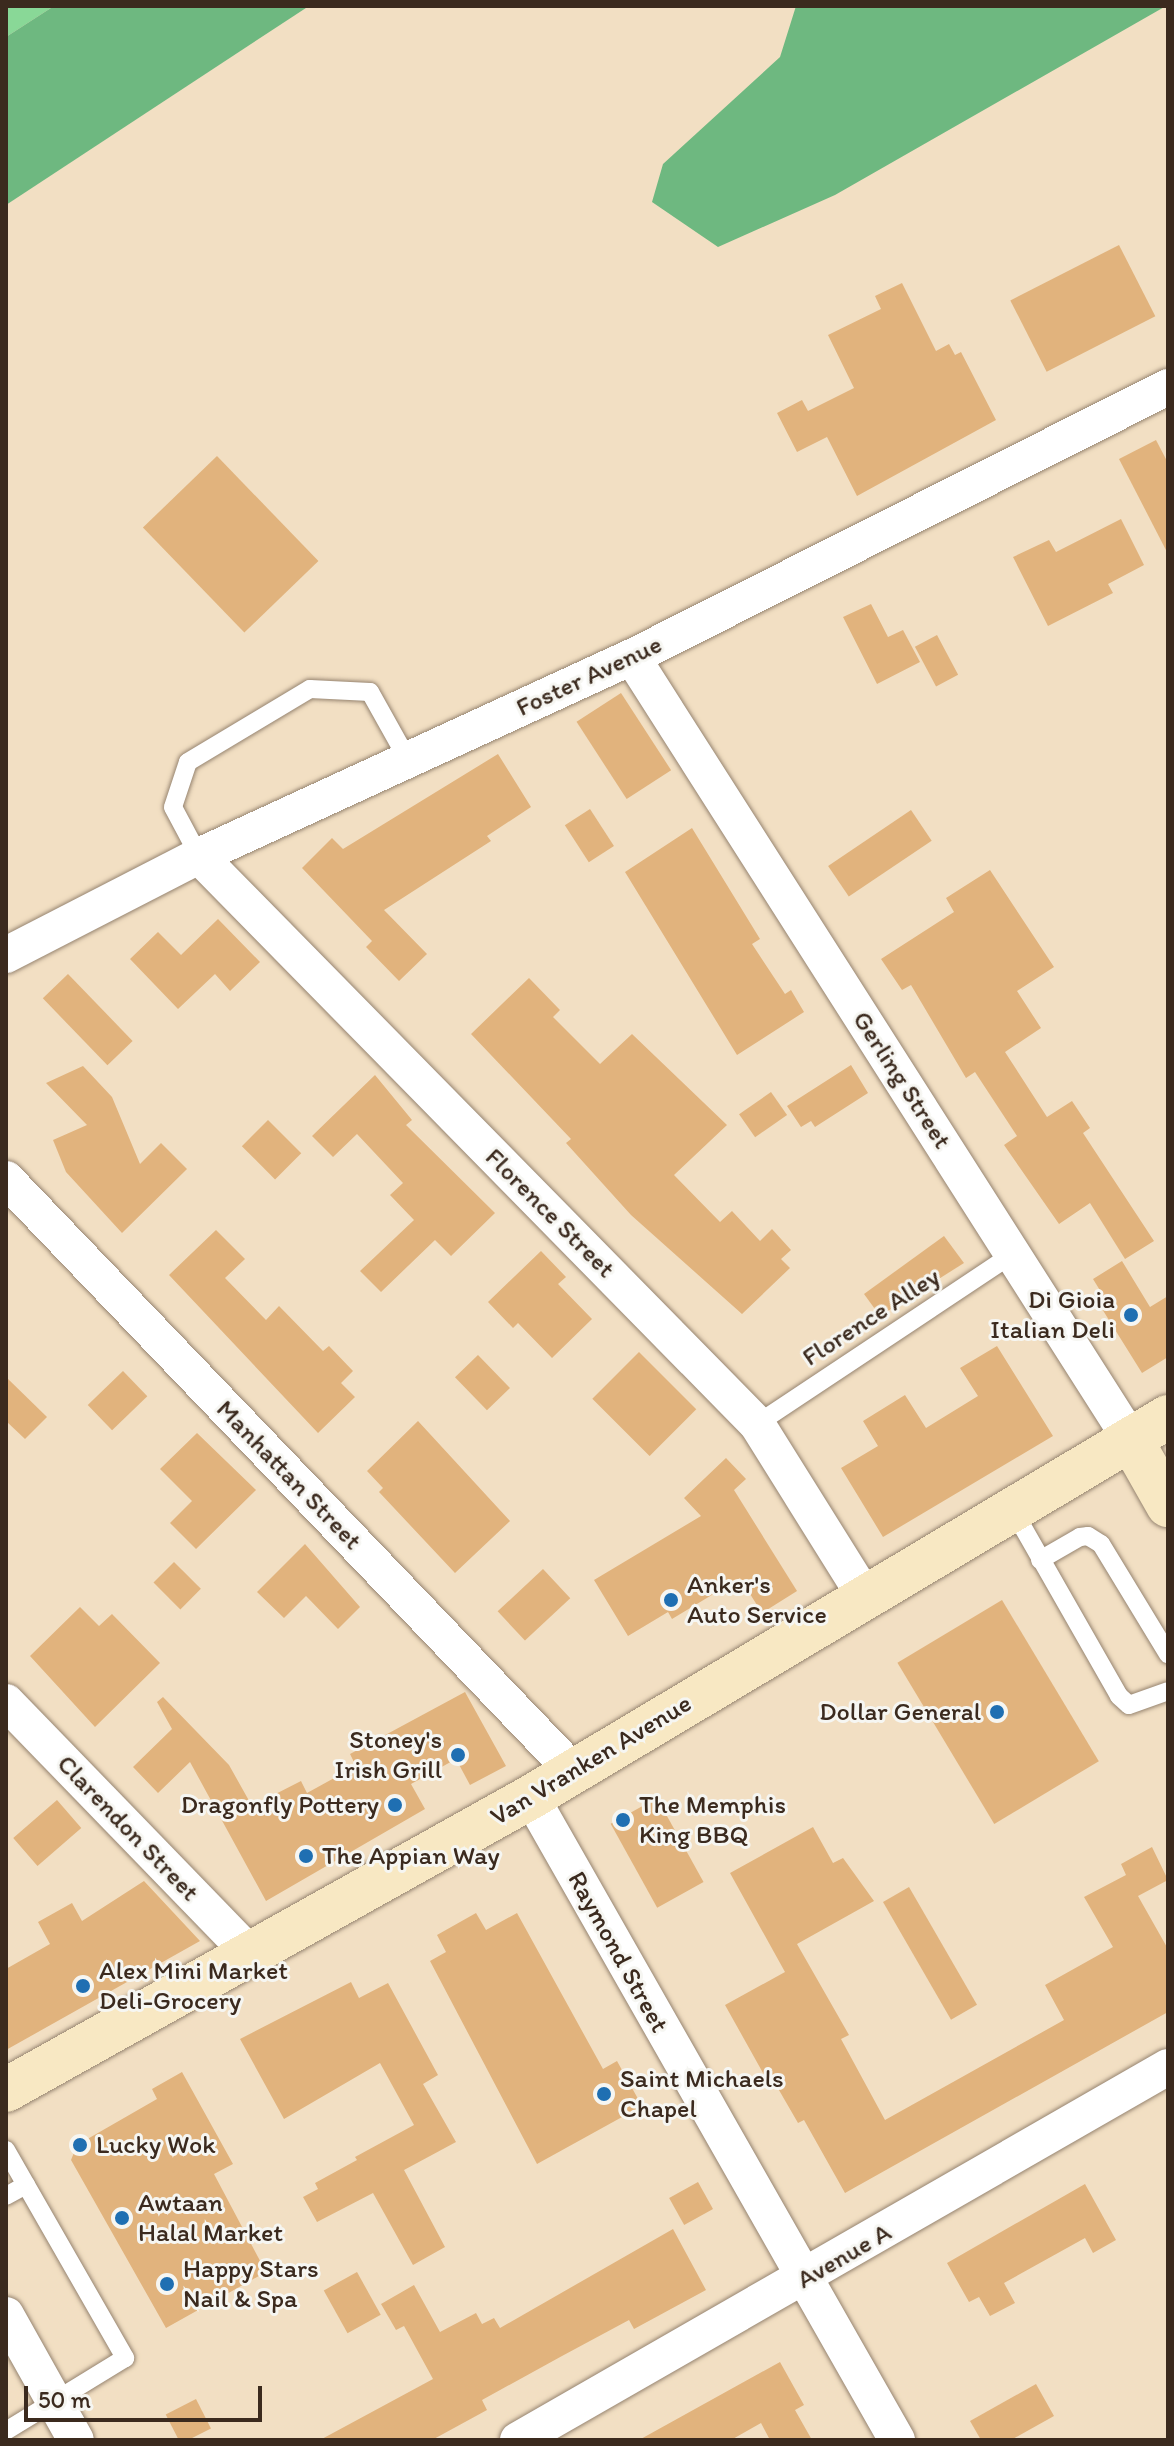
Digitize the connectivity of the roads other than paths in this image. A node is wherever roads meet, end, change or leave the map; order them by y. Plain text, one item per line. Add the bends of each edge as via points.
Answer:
1 (1168, 387) edge
2 (632, 657) junction
3 (408, 760) junction
4 (199, 856) junction
5 (6, 955) edge
6 (6, 1179) edge
7 (1013, 1254) junction
8 (1168, 1417) edge
9 (757, 1424) junction
10 (1131, 1440) junction
11 (1168, 1505) edge
12 (1013, 1510) junction
13 (1040, 1560) junction
14 (865, 1597) junction
15 (1168, 1654) edge
16 (1168, 1691) edge
17 (6, 1702) edge
18 (573, 1771) junction
19 (531, 1797) junction
20 (249, 1953) junction
21 (1168, 2067) edge
22 (6, 2090) edge
23 (6, 2150) edge
24 (26, 2185) junction
25 (6, 2196) edge
26 (803, 2280) junction
27 (6, 2315) edge
28 (55, 2403) junction
29 (6, 2431) edge
30 (76, 2440) edge
31 (518, 2440) edge
32 (897, 2440) edge

1 - 2 street, Foster Avenue
2 - 3 street, Foster Avenue
2 - 7 street, Gerling Street
3 - 4 street, Foster Avenue
3 - 4 lane via 370,692 310,689 188,762 173,807
4 - 5 street, Foster Avenue
4 - 9 street, Florence Street
6 - 18 street, Manhattan Street
7 - 9 lane, Florence Alley
7 - 10 street, Gerling Street
8 - 10 street, Van Vranken Avenue
9 - 14 street, Florence Street
10 - 11 street, Gerling Street
10 - 12 street, Van Vranken Avenue
12 - 13 lane
12 - 14 street, Van Vranken Avenue
13 - 15 lane via 1080,1537 1101,1544
13 - 16 lane via 1119,1696 1129,1705
14 - 18 street, Van Vranken Avenue
17 - 20 street, Clarendon Street
18 - 19 street, Van Vranken Avenue
19 - 20 street, Van Vranken Avenue
19 - 26 street, Raymond Street
20 - 22 street, Van Vranken Avenue
21 - 26 street, Avenue A
23 - 24 lane
24 - 25 lane
24 - 28 lane via 125,2358
26 - 31 street, Avenue A
26 - 32 street, Raymond Street
27 - 28 street
28 - 29 lane
28 - 30 street

